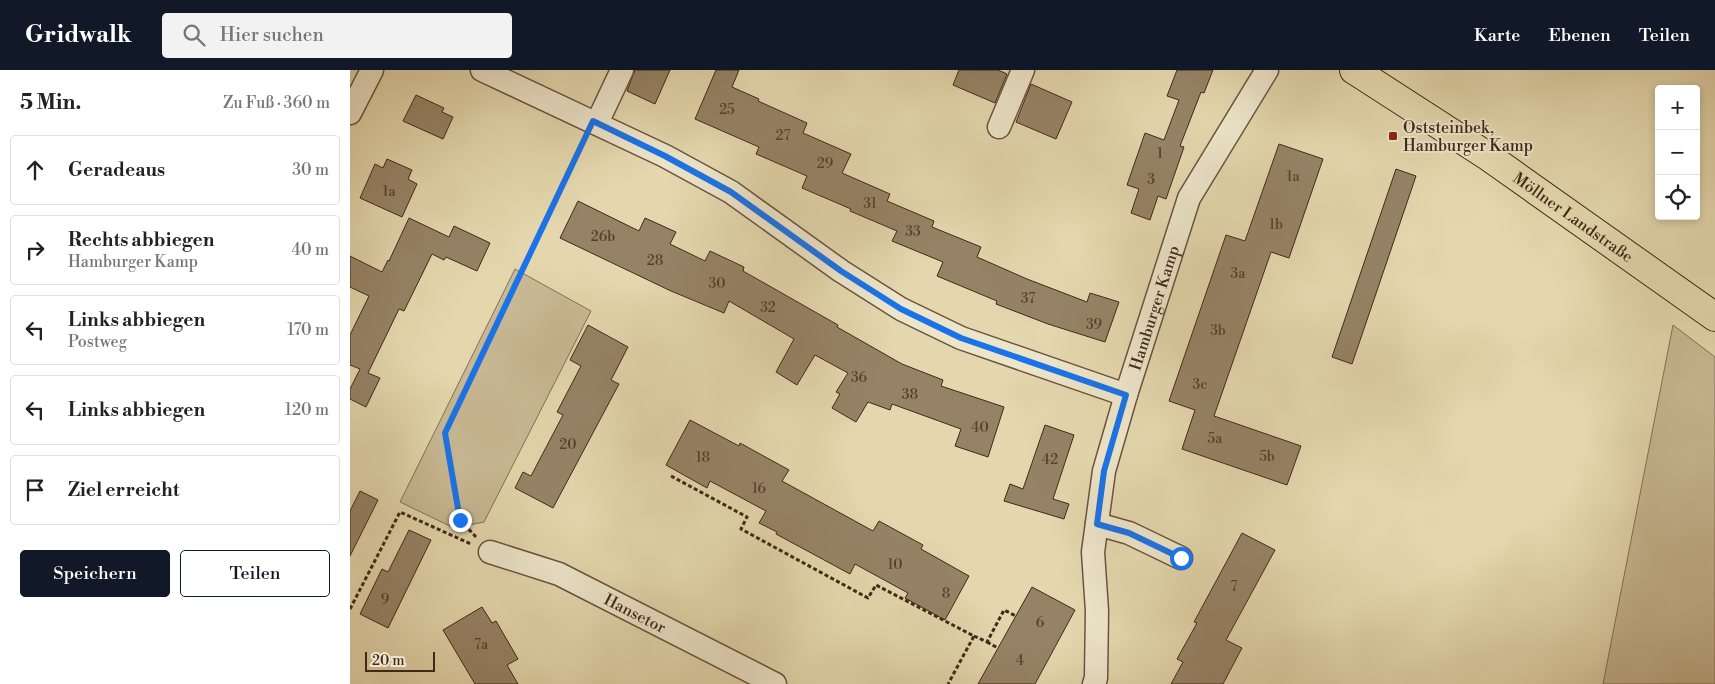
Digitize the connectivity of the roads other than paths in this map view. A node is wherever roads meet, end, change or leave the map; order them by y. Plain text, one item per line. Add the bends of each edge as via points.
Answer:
1 (372, 70) edge
2 (482, 70) edge
3 (622, 70) edge
4 (1023, 70) edge
5 (1267, 70) edge
6 (1354, 70) edge
7 (350, 113) edge
8 (595, 122) junction
9 (999, 126) dead end
10 (1715, 317) edge
11 (1126, 395) junction
12 (1097, 524) junction
13 (490, 552) road end
14 (1181, 558) dead end
15 (775, 684) edge
16 (1094, 684) edge

1 - 7 street
2 - 8 street
3 - 8 street
4 - 9 street
5 - 11 street, Hamburger Kamp via 1189,198
6 - 10 main road, Möllner Landstraße via 1489,157
8 - 11 street via 731,192 841,271 901,309 961,338
11 - 12 street, Hamburger Kamp via 1104,471
12 - 14 street via 1129,533
12 - 16 street, Hamburger Kamp via 1093,552 1097,611
13 - 15 street, Hansetor via 559,574

